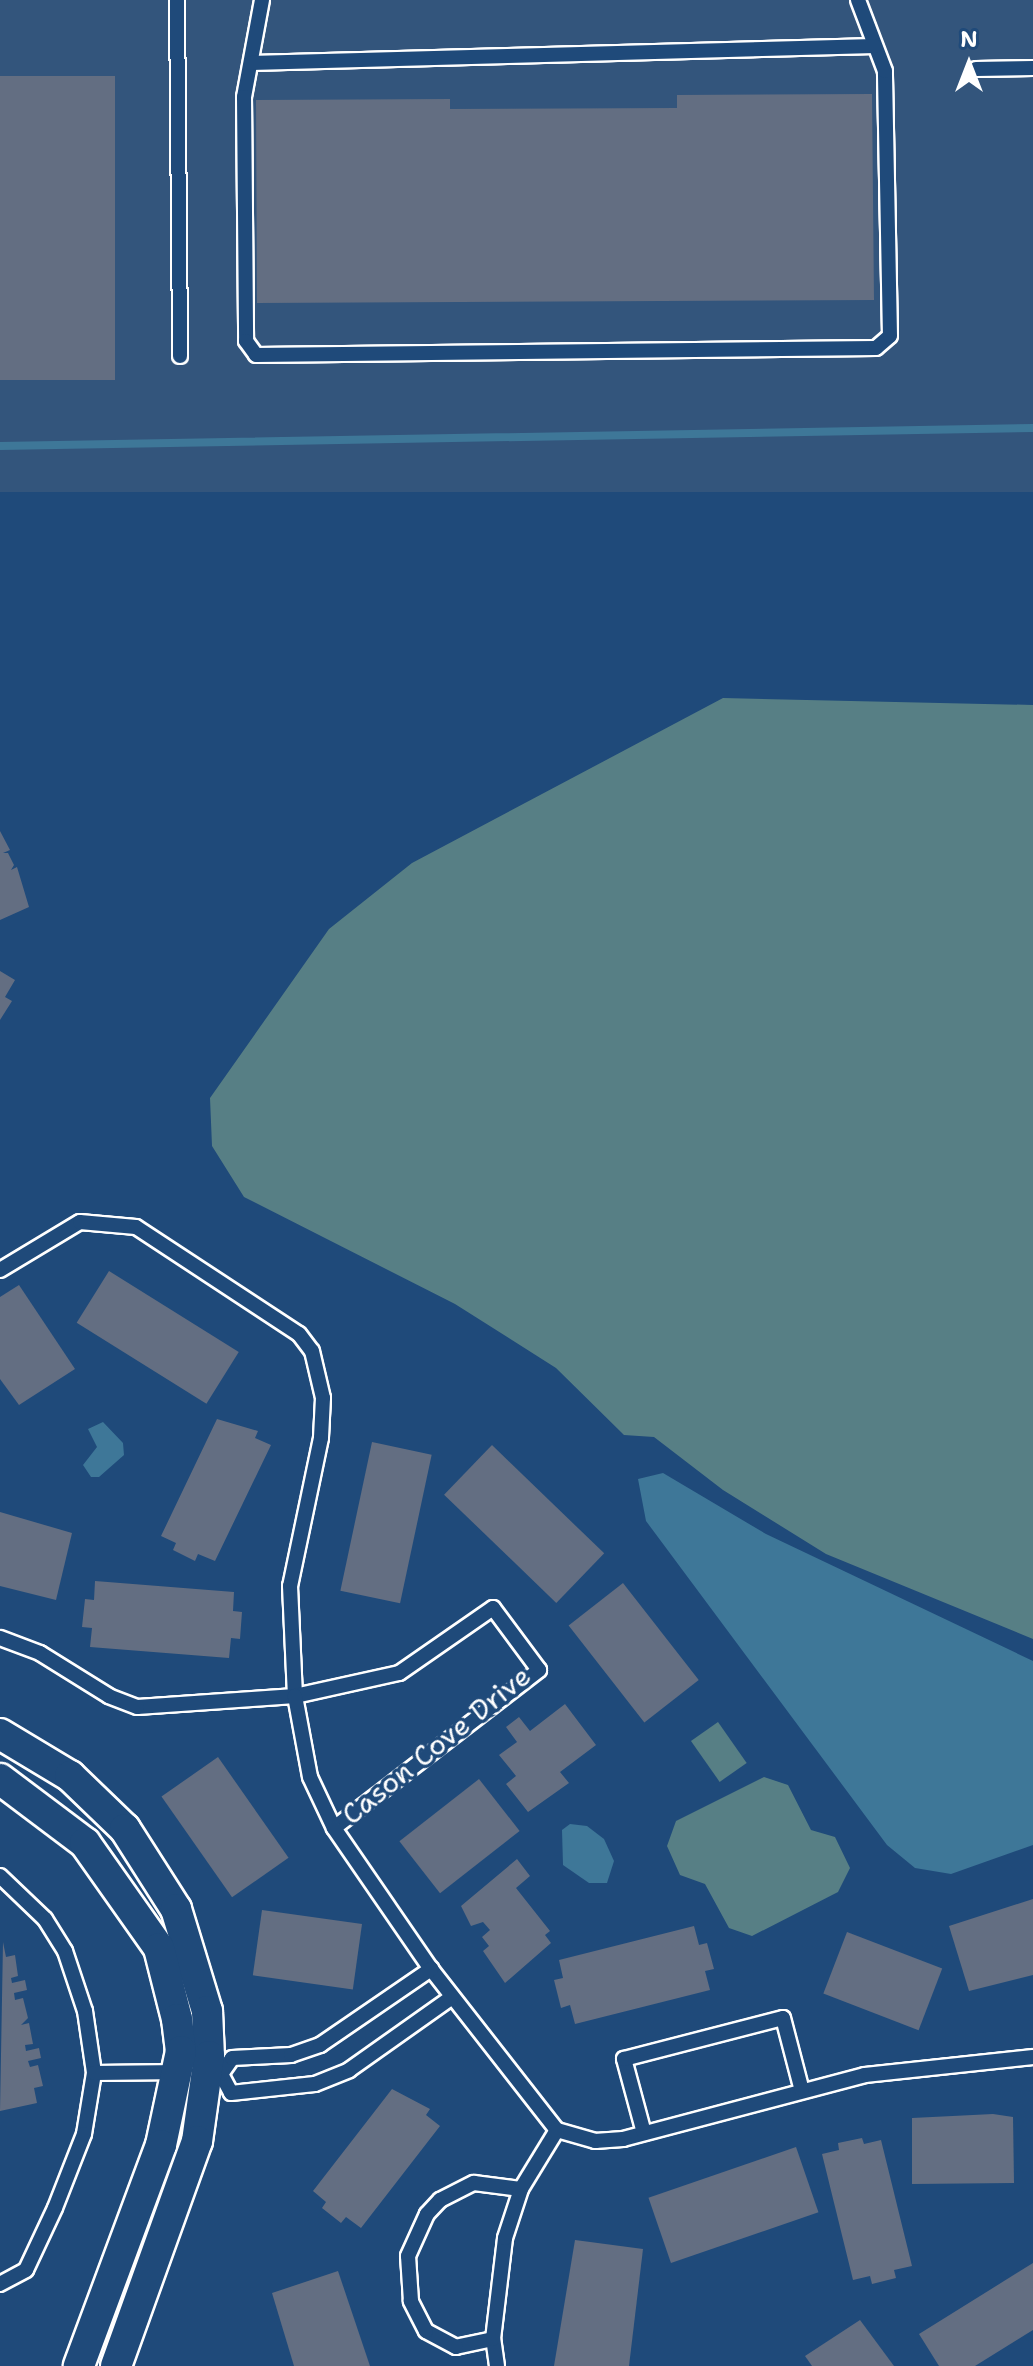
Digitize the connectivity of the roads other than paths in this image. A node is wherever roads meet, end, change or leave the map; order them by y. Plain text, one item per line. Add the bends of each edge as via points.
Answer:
1 (177, 0) edge
2 (262, 0) edge
3 (858, 0) edge
4 (875, 46) junction
5 (251, 63) junction
6 (1033, 68) edge
7 (976, 69) dead end
8 (180, 356) dead end
9 (0, 1270) edge
10 (0, 1638) edge
11 (295, 1696) junction
12 (0, 1734) edge
13 (0, 1779) edge
14 (334, 1828) junction
15 (0, 1876) edge
16 (431, 1969) junction
17 (452, 1997) junction
18 (1033, 2057) edge
19 (177, 2072) junction
20 (94, 2073) junction
21 (214, 2074) junction
22 (802, 2091) junction
23 (557, 2130) junction
24 (644, 2133) junction
25 (521, 2189) junction
26 (0, 2284) edge
27 (493, 2339) junction
28 (79, 2366) edge
29 (116, 2366) edge
30 (497, 2366) edge

1 - 8 lane
2 - 5 lane
3 - 4 lane
4 - 5 lane
4 - 5 lane via 885,71 890,336 876,348 256,355 246,341 244,97
6 - 7 lane
9 - 11 lane, Cason Cove Drive via 80,1222 136,1227 284,1320 312,1351 323,1419 290,1586
10 - 11 lane, Cason Cove Drive via 40,1653 137,1707
11 - 14 lane, Cason Cove Drive via 310,1777
11 - 14 lane, Cason Cove Drive via 399,1673 493,1608 539,1670
12 - 21 street via 70,1776 125,1829 153,1868 176,1909 200,1975
13 - 19 street via 85,1843 159,1948 177,2019
14 - 16 lane, Cason Cove Drive
15 - 20 lane via 45,1919 65,1951 85,2011
16 - 17 lane, Cason Cove Drive
16 - 21 lane via 320,2045 283,2056 232,2058
17 - 21 lane via 349,2070 315,2084 231,2093
17 - 23 lane, Cason Cove Drive
18 - 22 lane via 865,2075
19 - 20 lane
19 - 21 lane
19 - 28 street via 161,2145
20 - 26 lane via 84,2134 55,2208 26,2270
21 - 29 street via 187,2175
22 - 24 lane
22 - 24 lane via 783,2018 624,2059
23 - 24 lane via 595,2141
23 - 25 lane
25 - 27 lane via 505,2238
25 - 27 lane via 474,2183 440,2200 427,2214 408,2256 411,2301 426,2331 456,2347
27 - 30 lane

